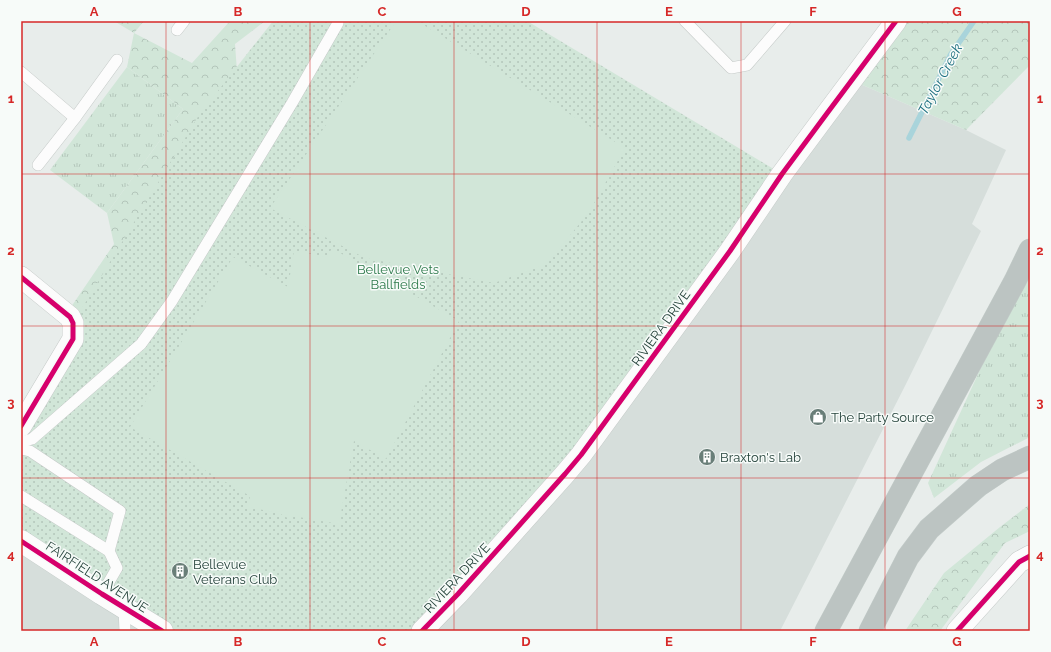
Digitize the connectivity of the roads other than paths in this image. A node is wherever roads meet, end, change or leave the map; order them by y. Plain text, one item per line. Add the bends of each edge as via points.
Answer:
1 (685, 21) edge
2 (785, 21) edge
3 (896, 21) edge
4 (338, 23) dead end
5 (117, 60) dead end
6 (21, 72) edge
7 (75, 118) junction
8 (38, 165) dead end
9 (1030, 250) edge
10 (21, 277) edge
11 (24, 415) edge
12 (21, 442) edge
13 (21, 449) edge
14 (1030, 457) edge
15 (21, 496) edge
16 (21, 541) edge
17 (109, 551) junction
18 (1030, 556) edge
19 (114, 601) junction
20 (125, 631) edge
21 (160, 631) edge
22 (422, 631) edge
23 (826, 631) edge
24 (870, 631) edge
25 (957, 631) edge

1 - 2 lane via 731,68 747,65
3 - 22 street, RIVIERA DRIVE via 782,174 730,251 581,455
4 - 12 lane via 172,301 141,344 32,439
5 - 7 lane
6 - 7 lane
7 - 8 lane
9 - 23 highway
10 - 11 street via 70,317 73,323 73,339
13 - 17 lane via 30,451 120,511
14 - 24 highway via 1002,470 978,486 929,529 908,557
15 - 17 lane
16 - 19 main road, FAIRFIELD AVENUE
17 - 19 lane via 117,568
18 - 25 street via 1019,562
19 - 20 lane
19 - 21 main road, FAIRFIELD AVENUE

